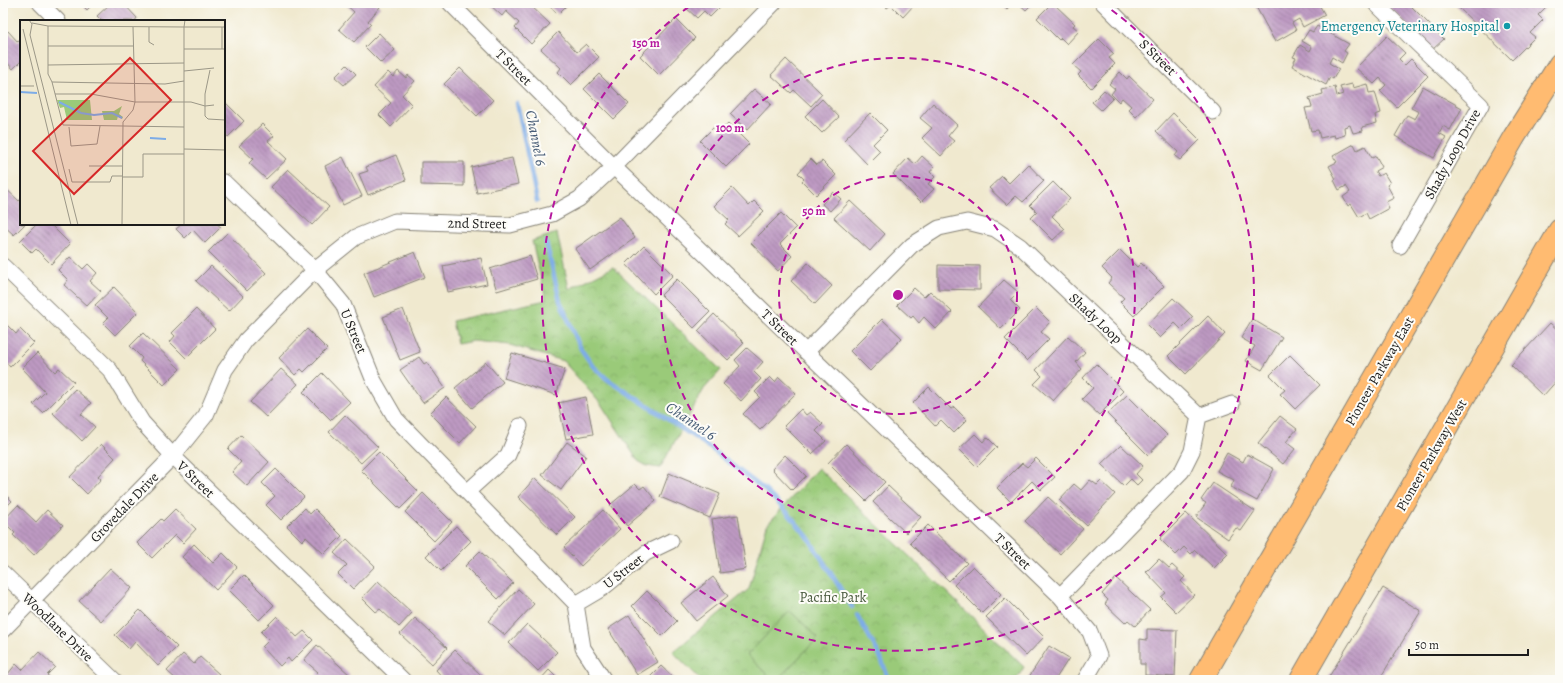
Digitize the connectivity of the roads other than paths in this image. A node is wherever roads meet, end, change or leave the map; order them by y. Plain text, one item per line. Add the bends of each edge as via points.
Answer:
1 (40, 3) edge
2 (450, 3) edge
3 (774, 3) edge
4 (1103, 3) edge
5 (1375, 3) edge
6 (57, 20) edge
7 (1560, 64) edge
8 (1213, 112) dead end
9 (614, 167) junction
10 (225, 183) edge
11 (1560, 230) edge
12 (1400, 246) dead end
13 (3, 266) edge
14 (315, 270) junction
15 (806, 352) junction
16 (225, 370) joint
17 (1232, 404) dead end
18 (1199, 416) junction
19 (520, 426) dead end
20 (173, 456) junction
21 (467, 492) junction
22 (671, 541) dead end
23 (3, 573) edge
24 (1060, 596) junction
25 (32, 601) junction
26 (576, 604) junction
27 (3, 630) edge
28 (114, 680) edge
29 (403, 680) edge
30 (604, 680) edge
31 (1085, 680) edge
32 (1201, 680) edge
33 (1301, 680) edge

1 - 6 street
2 - 9 street, T Street
3 - 9 street, 2nd Street
4 - 8 street, S Street
5 - 12 street, Shady Loop Drive via 1481,105
7 - 32 main road, Pioneer Parkway East via 1514,137
9 - 14 street, 2nd Street via 579,199 552,214 510,225 394,221 356,237
9 - 15 street, T Street
10 - 14 street, U Street
11 - 33 main road, Pioneer Parkway West
13 - 20 street, V Street via 110,370 142,422
14 - 16 street, 2nd Street via 246,340
14 - 21 street, U Street via 343,304 374,381 396,419
15 - 18 street, Shady Loop via 912,245 939,228 967,222 995,229 1020,246
15 - 24 street, T Street
16 - 20 street, Grovedale Drive via 206,415
17 - 18 street
18 - 24 street via 1192,451 1182,471
19 - 21 street via 508,455
20 - 25 street, Grovedale Drive
20 - 29 street, V Street
21 - 26 street, U Street
22 - 26 street, U Street via 646,553 603,588
23 - 25 street, Woodlane Drive
24 - 31 street, T Street via 1090,632 1099,656
25 - 27 street, Grovedale Drive
25 - 28 street, Woodlane Drive
26 - 30 street via 583,648

